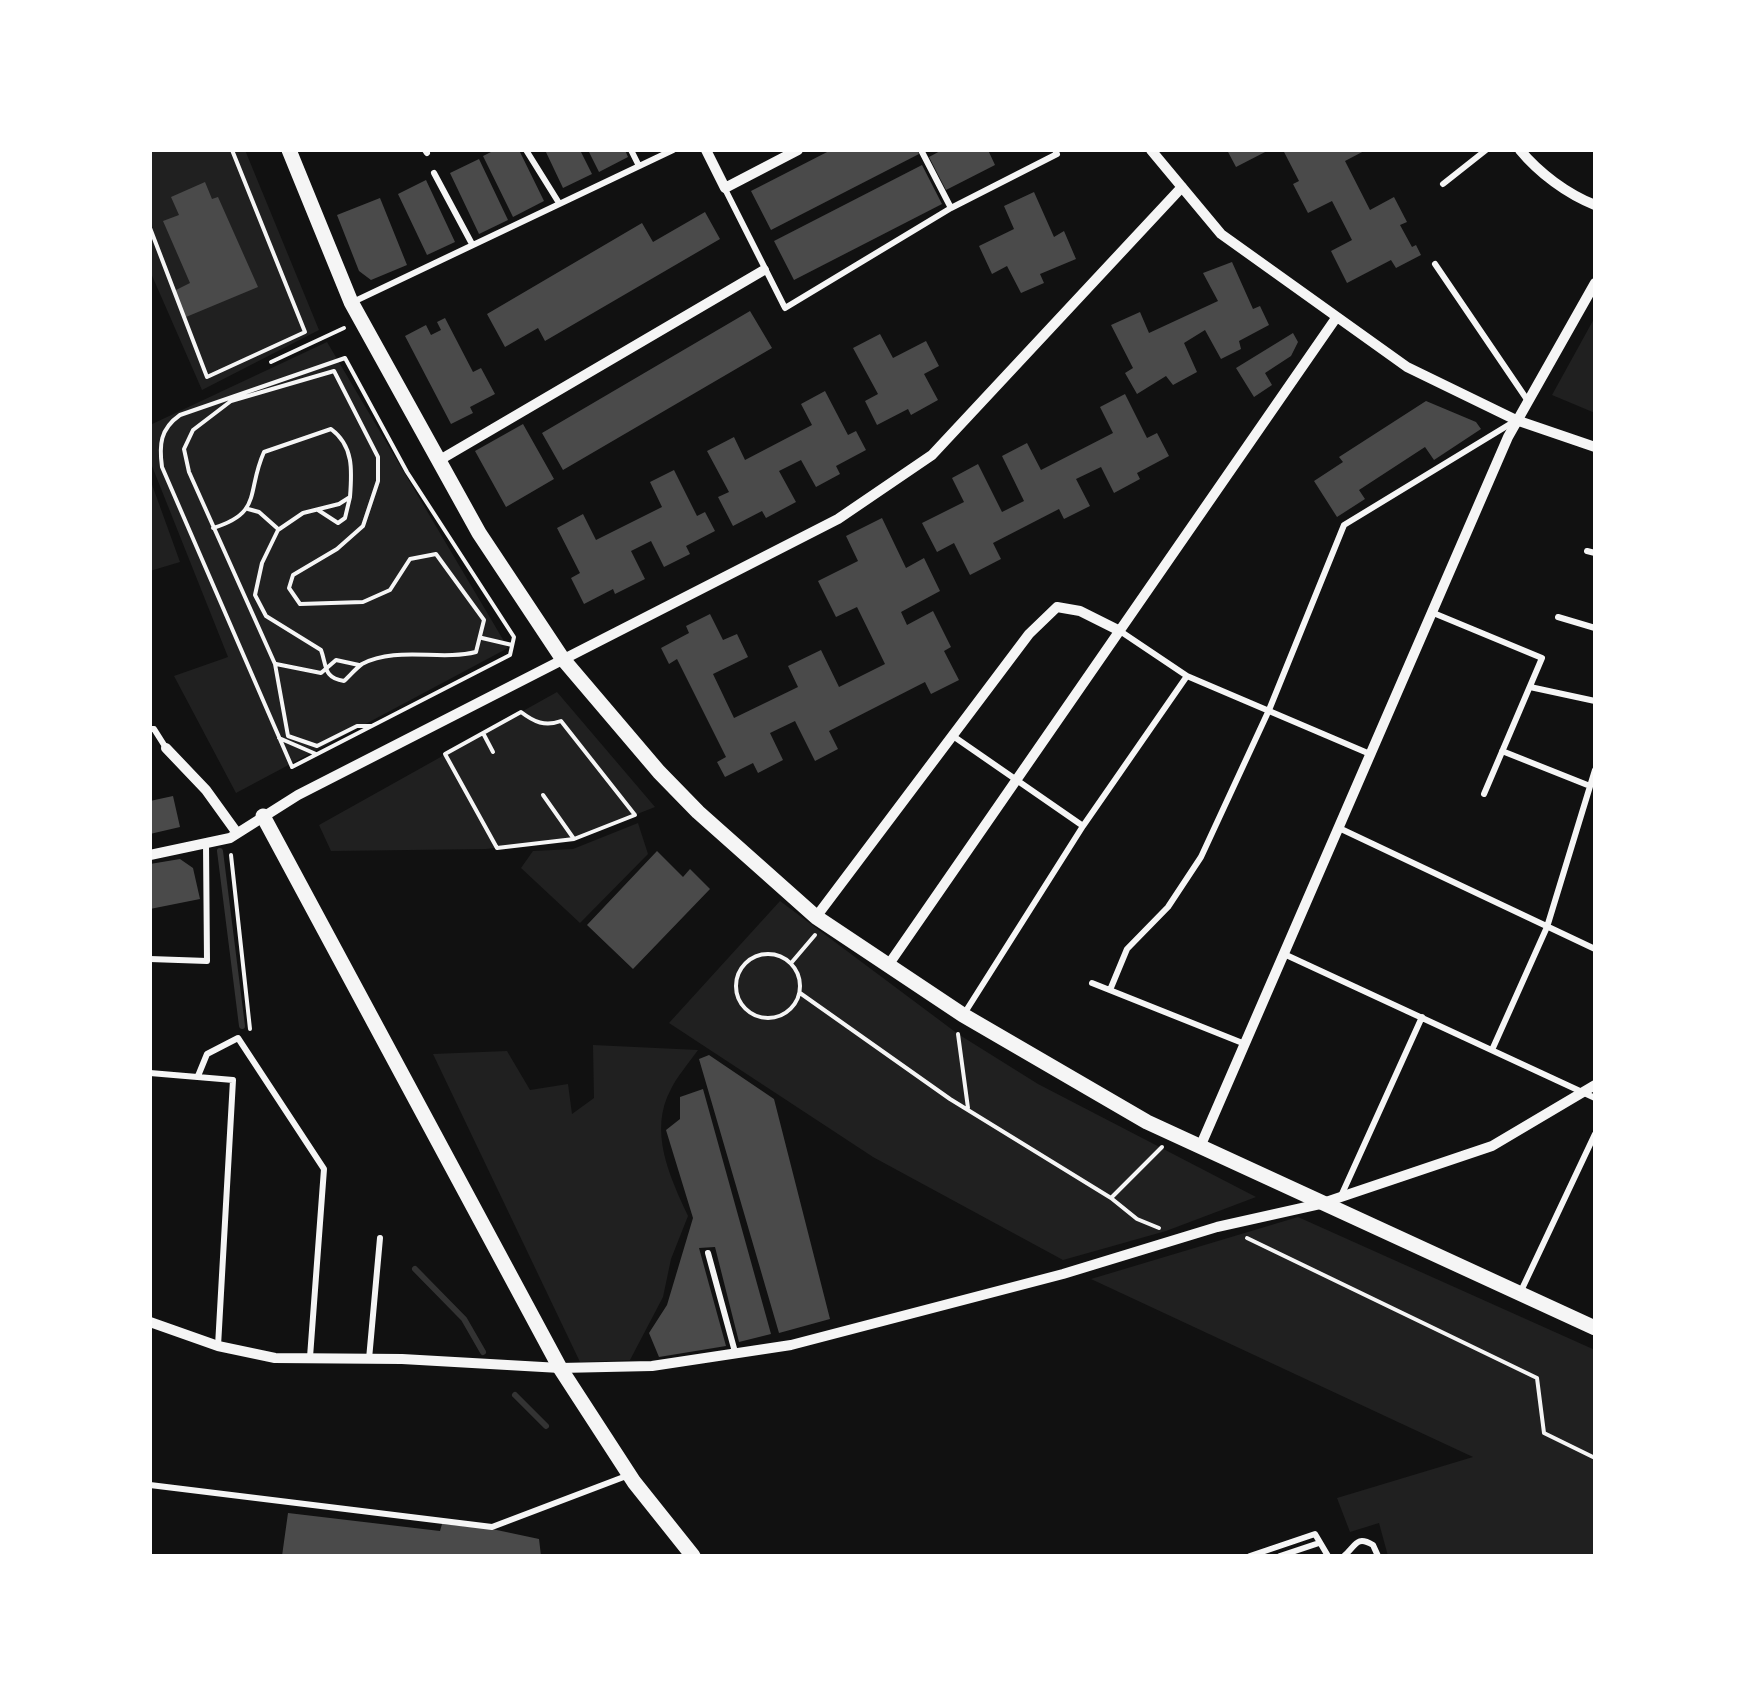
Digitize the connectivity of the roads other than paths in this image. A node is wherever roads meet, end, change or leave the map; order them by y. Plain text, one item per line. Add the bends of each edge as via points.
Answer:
1 (289, 150) edge
2 (526, 150) edge
3 (630, 150) edge
4 (673, 150) edge
5 (706, 150) edge
6 (798, 150) edge
7 (921, 150) edge
8 (1151, 150) edge
9 (1486, 150) edge
10 (1520, 150) edge
11 (1056, 152) edge
12 (639, 166) junction
13 (434, 174) dead end
14 (1443, 184) dead end
15 (1182, 187) junction
16 (725, 188) junction
17 (559, 203) junction
18 (1595, 206) edge
19 (952, 208) junction
20 (472, 244) junction
21 (1435, 264) dead end
22 (764, 270) junction
23 (1595, 283) edge
24 (352, 302) junction
25 (1336, 318) junction
26 (1528, 401) junction
27 (1516, 420) junction
28 (1595, 447) edge
29 (438, 461) junction
30 (1431, 612) junction
31 (1558, 617) dead end
32 (1595, 628) edge
33 (1120, 631) junction
34 (562, 658) junction
35 (1187, 676) junction
36 (1530, 687) junction
37 (1595, 701) edge
38 (1268, 710) junction
39 (150, 728) edge
40 (951, 735) junction
41 (166, 748) joint
42 (1502, 751) junction
43 (1371, 754) junction
44 (1595, 770) edge
45 (1017, 781) junction
46 (1590, 786) junction
47 (1484, 794) dead end
48 (262, 816) junction
49 (1083, 826) junction
50 (1340, 828) junction
51 (233, 835) junction
52 (206, 842) junction
53 (150, 855) edge
54 (817, 924) junction
55 (1547, 928) junction
56 (1595, 949) edge
57 (1283, 954) junction
58 (150, 959) edge
59 (889, 964) junction
60 (1092, 983) dead end
61 (1110, 990) junction
62 (963, 1015) junction
63 (1422, 1017) junction
64 (1246, 1045) junction
65 (1492, 1050) junction
66 (150, 1072) edge
67 (198, 1076) junction
68 (1595, 1085) edge
69 (1590, 1095) edge
70 (1595, 1134) edge
71 (1200, 1148) junction
72 (1341, 1196) junction
73 (1320, 1204) junction
74 (380, 1238) dead end
75 (708, 1252) dead end
76 (1520, 1294) junction
77 (150, 1322) edge
78 (1595, 1328) edge
79 (218, 1346) junction
80 (735, 1354) junction
81 (310, 1359) junction
82 (369, 1359) junction
83 (560, 1368) junction
84 (630, 1475) junction
85 (150, 1485) edge
86 (1320, 1544) junction
87 (693, 1556) edge
88 (1250, 1556) edge
89 (1280, 1556) edge
90 (1328, 1556) edge
91 (1344, 1556) edge
92 (1378, 1556) edge

1 - 24 street
2 - 17 lane
3 - 12 lane
4 - 12 lane
5 - 16 street
6 - 16 street
7 - 19 lane
8 - 15 street
9 - 14 lane
10 - 18 street
11 - 19 lane
12 - 17 lane
13 - 20 lane
15 - 25 street via 1221,234
15 - 34 street via 932,454 838,519
16 - 22 lane
17 - 20 lane
19 - 22 lane via 785,308
20 - 24 lane
21 - 26 lane
22 - 29 street
23 - 26 street
24 - 29 street
25 - 27 street via 1407,366
25 - 33 street
26 - 27 street
27 - 28 street
27 - 30 street
27 - 38 lane via 1344,525
29 - 34 street
30 - 36 lane via 1542,658
30 - 43 street
31 - 32 lane
33 - 35 lane
33 - 40 street via 1057,607 1028,634
33 - 45 street
34 - 48 street
34 - 54 street via 659,772
35 - 38 lane
35 - 49 lane
36 - 37 lane
36 - 42 lane
38 - 43 lane
38 - 61 lane via 1201,858 1127,950
39 - 41 lane
40 - 45 lane
40 - 54 street
41 - 51 street via 206,790
42 - 46 lane
42 - 47 lane
43 - 50 street
44 - 46 lane
45 - 49 lane
45 - 59 street
46 - 55 lane
48 - 51 street
48 - 83 street
49 - 62 lane
50 - 55 lane
50 - 57 street
51 - 52 street
52 - 53 street
52 - 58 lane via 207,961
54 - 59 street
55 - 56 lane
55 - 65 lane
57 - 63 lane
57 - 64 street
59 - 62 street
60 - 61 lane
61 - 64 lane
62 - 71 street
63 - 65 lane
63 - 72 lane
64 - 71 street
65 - 69 lane
66 - 67 lane
67 - 79 lane via 233,1080
67 - 81 lane via 207,1054 238,1038 324,1169
68 - 69 street
69 - 72 street via 1492,1146
70 - 76 lane
71 - 73 street
72 - 73 street
73 - 76 street
73 - 80 street
74 - 82 lane
75 - 80 lane
76 - 78 street
77 - 79 street
79 - 81 street
80 - 83 street via 652,1366
81 - 82 street
82 - 83 street
83 - 84 street
84 - 85 lane via 492,1527
84 - 87 street
86 - 88 lane via 1315,1534
86 - 89 lane
86 - 90 lane
91 - 92 lane via 1361,1540

